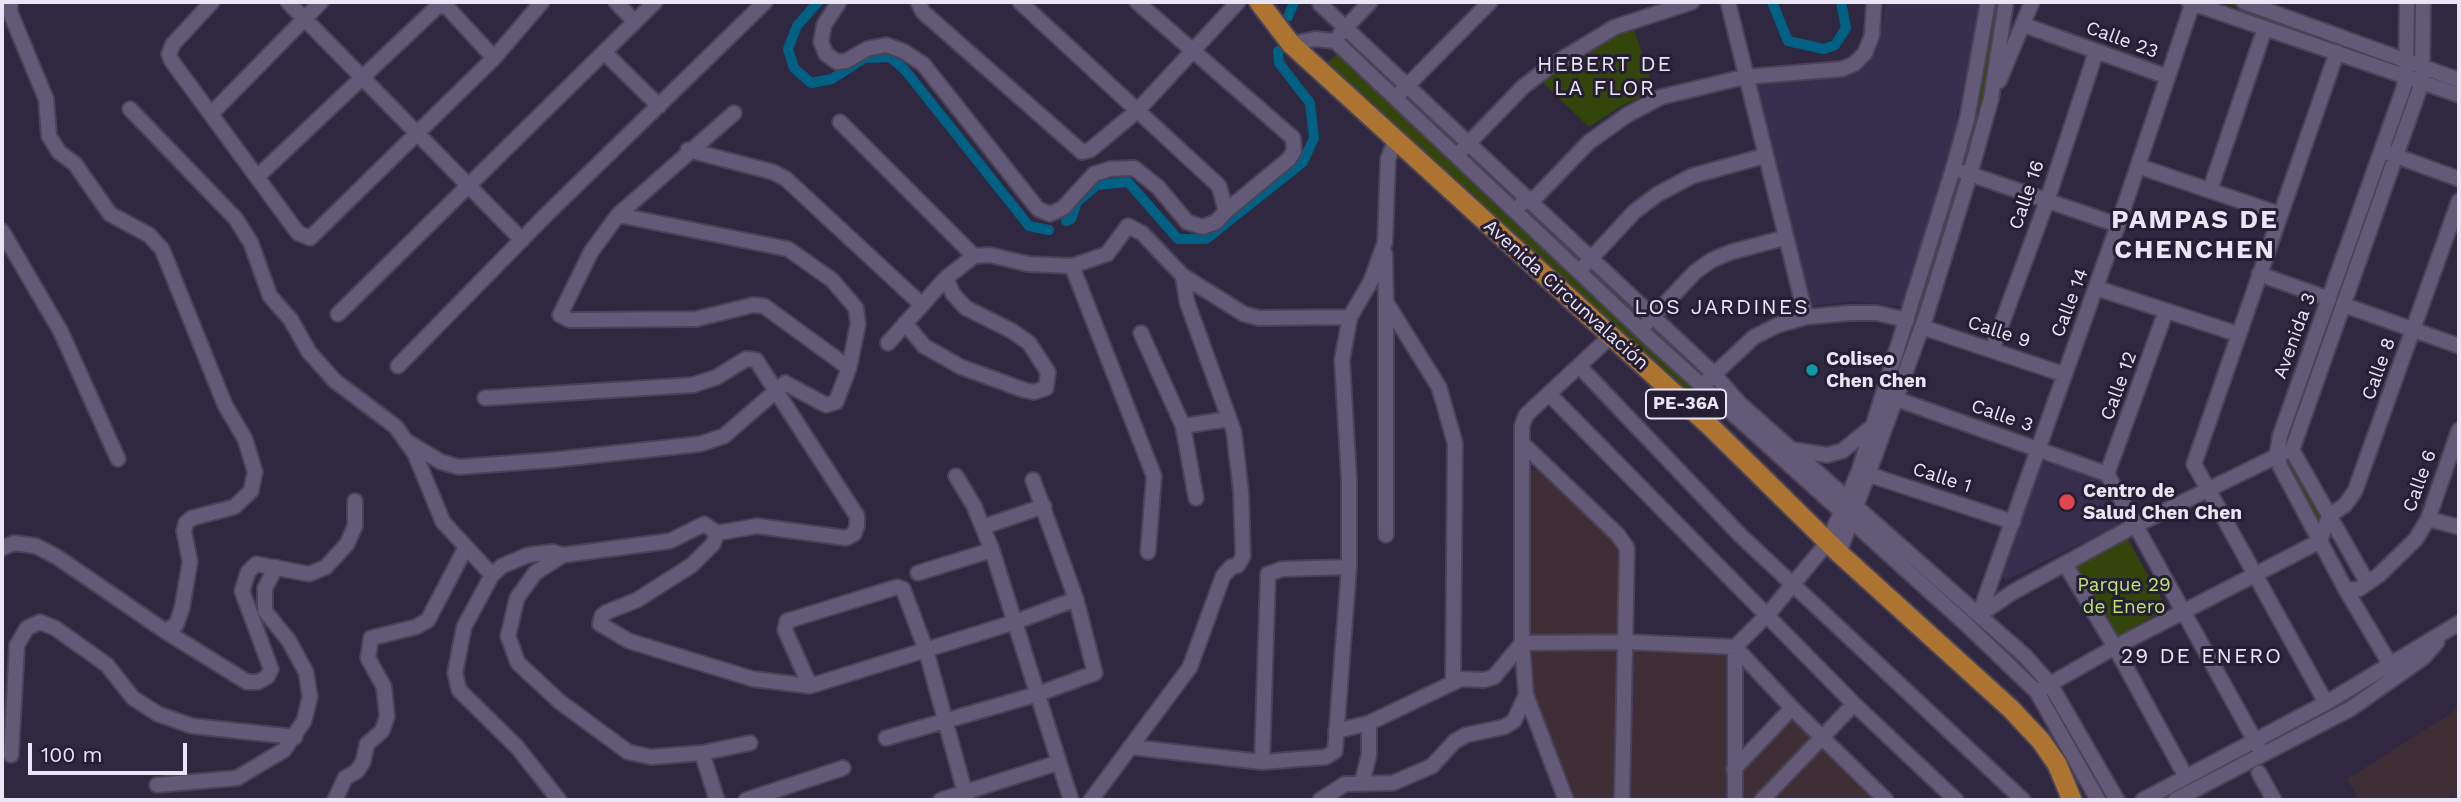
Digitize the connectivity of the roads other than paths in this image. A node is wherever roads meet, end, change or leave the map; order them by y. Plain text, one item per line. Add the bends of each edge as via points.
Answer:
1 (10, 2) edge
2 (212, 2) edge
3 (288, 2) edge
4 (321, 2) edge
5 (542, 2) edge
6 (616, 2) edge
7 (655, 2) edge
8 (765, 2) edge
9 (839, 2) edge
10 (918, 2) edge
11 (1020, 2) edge
12 (1136, 2) edge
13 (1238, 2) edge
14 (1259, 2) edge
15 (1370, 2) edge
16 (1490, 2) edge
17 (1692, 2) edge
18 (1728, 2) edge
19 (1874, 2) edge
20 (1988, 2) edge
21 (2006, 2) edge
22 (2032, 2) edge
23 (2191, 2) edge
24 (2244, 2) edge
25 (2407, 2) edge
26 (2424, 2) edge
27 (1320, 4) dead end
28 (305, 18) junction
29 (635, 22) junction
30 (2024, 25) junction
31 (2265, 28) junction
32 (1345, 29) junction
33 (1335, 41) junction
34 (1292, 44) junction
35 (1189, 51) junction
36 (604, 52) junction
37 (2096, 52) junction
38 (2337, 52) junction
39 (494, 58) junction
40 (2407, 62) junction
41 (361, 75) junction
42 (2422, 75) junction
43 (1744, 77) junction
44 (2168, 77) junction
45 (2406, 77) junction
46 (2459, 80) edge
47 (1406, 87) junction
48 (2459, 95) edge
49 (1394, 99) junction
50 (1991, 99) junction
51 (659, 106) junction
52 (130, 109) dead end
53 (1137, 111) junction
54 (734, 113) dead end
55 (211, 114) junction
56 (1967, 119) junction
57 (840, 122) dead end
58 (1985, 122) junction
59 (416, 132) junction
60 (1396, 139) junction
61 (688, 150) junction
62 (1462, 150) junction
63 (2382, 150) junction
64 (1764, 156) junction
65 (2397, 156) junction
66 (2138, 166) junction
67 (1953, 169) junction
68 (1970, 174) junction
69 (258, 176) junction
70 (2459, 179) edge
71 (468, 185) junction
72 (2210, 190) junction
73 (1532, 201) junction
74 (2047, 201) junction
75 (2459, 201) edge
76 (1226, 211) junction
77 (2280, 214) junction
78 (618, 215) junction
79 (1519, 215) junction
80 (2118, 225) junction
81 (2, 231) edge
82 (1784, 238) junction
83 (522, 240) junction
84 (1385, 242) junction
85 (974, 256) junction
86 (1590, 259) junction
87 (1072, 266) junction
88 (1578, 272) junction
89 (2259, 274) junction
90 (1183, 276) junction
91 (946, 278) junction
92 (2096, 288) junction
93 (2329, 299) junction
94 (1386, 302) junction
95 (2344, 304) junction
96 (922, 305) junction
97 (2166, 311) junction
98 (338, 314) dead end
99 (1350, 317) junction
100 (1653, 317) junction
101 (1806, 317) junction
102 (1907, 320) junction
103 (905, 323) junction
104 (1922, 327) junction
105 (2414, 329) junction
106 (1641, 330) junction
107 (1141, 333) dead end
108 (2238, 334) junction
109 (1611, 336) junction
110 (888, 343) dead end
111 (2459, 346) edge
112 (1992, 350) junction
113 (398, 366) dead end
114 (1579, 366) junction
115 (849, 368) junction
116 (2063, 374) junction
117 (1708, 379) junction
118 (777, 389) junction
119 (1549, 394) junction
120 (1890, 397) junction
121 (485, 398) dead end
122 (1229, 419) junction
123 (1874, 425) junction
124 (1183, 426) junction
125 (2459, 430) edge
126 (406, 441) junction
127 (1521, 443) junction
128 (1768, 445) junction
129 (2038, 449) junction
130 (1795, 450) junction
131 (2292, 450) junction
132 (2277, 454) junction
133 (118, 459) dead end
134 (1864, 473) junction
135 (2107, 474) junction
136 (956, 476) dead end
137 (1033, 480) dead end
138 (2207, 488) junction
139 (1196, 498) dead end
140 (355, 501) dead end
141 (1852, 501) junction
142 (1044, 506) junction
143 (2329, 516) junction
144 (1845, 518) junction
145 (2428, 519) junction
146 (2013, 522) junction
147 (2134, 526) junction
148 (983, 527) junction
149 (2459, 527) edge
150 (717, 533) junction
151 (1386, 535) dead end
152 (2320, 541) junction
153 (2, 548) edge
154 (466, 548) junction
155 (1834, 548) junction
156 (992, 550) junction
157 (1148, 552) dead end
158 (564, 555) junction
159 (2065, 564) junction
160 (1349, 566) junction
161 (276, 567) junction
162 (918, 573) dead end
163 (492, 575) junction
164 (2254, 576) junction
165 (2367, 582) junction
166 (1791, 583) junction
167 (2346, 590) junction
168 (1076, 599) junction
169 (2183, 611) junction
170 (1769, 613) junction
171 (1973, 620) junction
172 (1015, 622) junction
173 (2459, 623) edge
174 (165, 631) junction
175 (2445, 633) junction
176 (1627, 642) junction
177 (1522, 643) junction
178 (2115, 646) junction
179 (1735, 647) junction
180 (926, 650) junction
181 (2390, 664) junction
182 (1453, 682) junction
183 (2050, 684) junction
184 (810, 686) junction
185 (2036, 692) junction
186 (1038, 694) junction
187 (1526, 695) junction
188 (2326, 703) junction
189 (1854, 704) junction
190 (1791, 708) junction
191 (947, 719) junction
192 (1369, 723) junction
193 (1336, 731) junction
194 (295, 737) junction
195 (1821, 737) junction
196 (886, 738) dead end
197 (2255, 740) junction
198 (750, 743) dead end
199 (1130, 747) junction
200 (702, 753) junction
201 (2263, 753) junction
202 (11, 755) dead end
203 (1262, 762) junction
204 (1057, 763) junction
205 (843, 768) dead end
206 (1734, 769) junction
207 (2259, 773) dead end
208 (2186, 777) junction
209 (1362, 783) junction
210 (157, 785) dead end
211 (966, 797) edge
212 (335, 800) edge
213 (559, 800) edge
214 (717, 800) edge
215 (746, 800) edge
216 (941, 800) edge
217 (1071, 800) edge
218 (1091, 800) edge
219 (1320, 800) edge
220 (1566, 800) edge
221 (1622, 800) edge
222 (1735, 800) edge
223 (1762, 800) edge
224 (1886, 800) edge
225 (1956, 800) edge
226 (2023, 800) edge
227 (2072, 800) edge
228 (2098, 800) edge
229 (2118, 800) edge
230 (2143, 800) edge
231 (2175, 800) edge
232 (2274, 800) edge

1 - 174 street via 46,99 49,136 110,214 149,235 162,249 255,472 251,491 234,507 186,523 190,562 182,608 176,625
2 - 55 street via 169,54
3 - 28 street
4 - 28 street
5 - 39 street
6 - 29 street
7 - 29 street
8 - 51 street
9 - 76 street via 824,25 821,42 826,54 837,62 846,61 886,45 923,64 1038,209 1050,214 1063,208 1094,174 1135,168 1187,222 1203,227
10 - 53 street via 923,12 1077,151 1090,150
11 - 53 street
12 - 35 street
13 - 35 street
14 - 34 highway, Avenida Circunvalación / PE-36A
15 - 32 street
16 - 47 street
17 - 62 street via 1615,27 1552,65 1524,86
18 - 43 street
19 - 43 street via 1872,35 1854,64 1842,69
20 - 56 street
21 - 50 street
22 - 30 street
23 - 31 street
23 - 44 street, Calle 14
24 - 40 street
25 - 40 street, Avenida 3
26 - 42 street, Avenida 3
27 - 32 street
28 - 41 street
28 - 55 street
29 - 36 street
30 - 37 street, Calle 23
30 - 50 street
31 - 38 street
31 - 72 street
32 - 33 street
32 - 47 street
33 - 34 street
33 - 49 street
34 - 60 highway, Avenida Circunvalación / PE-36A
35 - 53 street
35 - 76 street via 1293,138 1289,159
36 - 51 street
36 - 71 street
37 - 44 street, Calle 23
37 - 74 street, Calle 16
38 - 45 street
38 - 77 street
39 - 41 street via 447,7 438,6
39 - 59 street
40 - 42 street
40 - 45 street, Avenida 3
41 - 59 street
41 - 69 street
42 - 45 street
42 - 46 street
42 - 48 street
42 - 65 street, Avenida 3
43 - 64 street
43 - 73 street via 1661,97 1627,116 1589,142
44 - 66 street, Calle 14
45 - 63 street, Avenida 3
47 - 49 street
47 - 62 street
49 - 62 street
50 - 58 street
51 - 83 street
52 - 126 street via 236,219 251,243 271,296 309,352 335,381 396,427
53 - 76 street via 1219,186
54 - 61 street
55 - 69 street
56 - 58 street
56 - 67 street
57 - 85 street
58 - 68 street
59 - 69 street via 310,238 298,233
59 - 71 street
60 - 84 street via 1388,159
60 - 109 highway, Avenida Circunvalación / PE-36A
61 - 78 street
61 - 96 street via 786,179
62 - 73 street
62 - 79 street
63 - 65 street
63 - 93 street, Avenida 3
64 - 82 street
64 - 86 street via 1692,176 1658,194 1634,212
65 - 70 street
65 - 95 street, Avenida 3
66 - 72 street
66 - 80 street, Calle 14
67 - 68 street
67 - 102 street
68 - 74 street
68 - 104 street
71 - 83 street
71 - 98 street
72 - 77 street
73 - 79 street
73 - 86 street
74 - 80 street
74 - 112 street, Calle 16
75 - 105 street, Calle 8
77 - 89 street
78 - 115 street via 794,252 832,280 856,308 858,324
78 - 115 street via 591,252 561,317 696,319 764,306
79 - 88 street
80 - 92 street, Calle 14
81 - 133 street via 61,332
82 - 100 street via 1712,260
82 - 101 street
83 - 113 street
84 - 94 street
84 - 99 street via 1371,281
85 - 87 street
85 - 91 street
86 - 88 street
86 - 100 street
87 - 90 street via 1107,254 1128,226 1142,233
87 - 157 street via 1154,476
88 - 106 street
89 - 93 street
89 - 108 street
90 - 99 street via 1244,314 1259,318
90 - 122 street via 1187,302
91 - 96 street
91 - 103 street via 966,309 1029,343 1048,372 1046,388 1024,390 961,368 924,346
92 - 97 street
92 - 116 street, Calle 14
93 - 132 street, Avenida 3
94 - 151 street
94 - 182 street via 1438,387 1455,443
95 - 105 street
95 - 131 street, Avenida 3
96 - 103 street
97 - 108 street
97 - 135 street, Calle 12
99 - 160 street via 1342,360
100 - 106 street
100 - 117 street
101 - 102 street via 1877,313
101 - 117 street via 1754,337
102 - 120 street
103 - 110 street
104 - 112 street, Calle 9
104 - 120 street
105 - 111 street
105 - 143 street, Calle 8 via 2355,491
106 - 117 street
107 - 124 street
108 - 138 street via 2195,455 2196,471
109 - 114 street
109 - 155 highway, Avenida Circunvalación / PE-36A
112 - 116 street, Calle 9
114 - 119 street
114 - 166 street
115 - 118 street via 831,405 816,402 785,383
116 - 129 street, Calle 14
117 - 128 street
117 - 130 street
118 - 121 street via 759,363 749,358 693,385
118 - 126 street via 724,436 700,444 459,467
118 - 150 street via 857,516 854,534 846,538 757,526
119 - 127 street via 1526,415
119 - 170 street
120 - 123 street
120 - 129 street, Calle 3
120 - 134 street
122 - 124 street
122 - 199 street via 1241,492 1243,556 1223,576 1190,667
123 - 130 street via 1842,451 1827,455
123 - 134 street
124 - 139 street
125 - 145 street, Calle 6
126 - 154 street via 443,522
127 - 176 street via 1625,544
127 - 177 street
128 - 130 street
128 - 144 street
129 - 135 street, Calle 3
129 - 146 street, Calle 14
130 - 141 street
131 - 132 street
131 - 143 street
132 - 138 street
132 - 152 street
134 - 141 street
134 - 146 street, Calle 1
135 - 147 street
136 - 148 street
137 - 142 street
138 - 147 street
138 - 164 street
140 - 161 street via 355,526 347,544 326,567 309,574
141 - 144 street
141 - 171 street
142 - 148 street
142 - 168 street
143 - 152 street, Calle 8
143 - 165 street
144 - 155 street
144 - 171 street
145 - 149 street
145 - 165 street, Calle 6 via 2404,554
146 - 171 street, Calle 14
147 - 159 street
147 - 169 street
148 - 156 street
150 - 158 street via 698,525 670,541
150 - 184 street via 713,544 692,565 637,600 607,612 600,624 629,641 741,675
152 - 164 street
152 - 167 street
153 - 174 street via 14,543 36,546 57,556
154 - 163 street
154 - 212 street via 428,620 371,638 368,658 384,687 387,717 382,731 367,744 363,762 345,778
155 - 166 street
155 - 227 highway, Avenida Circunvalación / PE-36A via 2011,709 2057,764
156 - 162 street
156 - 172 street
158 - 163 street via 528,555
158 - 200 street via 535,573 517,598 508,636 518,663 560,702 628,752 650,757
159 - 171 street
159 - 178 street
160 - 193 street
160 - 203 street via 1282,569 1268,574
161 - 174 street via 256,564 242,591 271,669 267,677 247,682
161 - 194 street via 265,588 265,611 306,672 310,697
163 - 213 street via 464,627 456,656 459,690 517,747
164 - 169 street
164 - 188 street
165 - 167 street, Calle 6 via 2359,589
166 - 170 street
166 - 226 street
167 - 181 street
168 - 172 street
168 - 186 street via 1096,673
169 - 178 street
169 - 197 street
170 - 179 street
170 - 189 street
171 - 183 street via 2025,656
171 - 185 street
172 - 180 street
172 - 186 street
173 - 175 street
175 - 181 street
175 - 201 street via 2423,658 2386,686
176 - 177 street
176 - 179 street
176 - 221 street
177 - 182 street via 1494,677
177 - 187 street
178 - 183 street
178 - 208 street
179 - 190 street
179 - 206 street
180 - 184 street
180 - 184 street via 900,587 790,619 785,630
180 - 191 street
181 - 188 street
182 - 192 street
183 - 185 street
183 - 229 street
185 - 228 street
186 - 191 street
186 - 204 street
187 - 209 street via 1514,721 1455,741 1432,766 1393,783
187 - 220 street
188 - 197 street
189 - 195 street
189 - 225 street
190 - 195 street
190 - 206 street
191 - 196 street
191 - 211 street
192 - 193 street
192 - 209 street via 1369,755
193 - 203 street via 1335,751 1329,756
194 - 202 street via 192,726 158,714 134,698 107,665 40,622 27,628 17,645
194 - 210 street via 284,750 237,778
195 - 223 street
195 - 224 street
197 - 201 street
197 - 208 street
198 - 200 street
199 - 203 street
199 - 218 street
200 - 214 street
201 - 231 street
204 - 211 street
204 - 217 street
205 - 215 street
206 - 222 street
207 - 232 street
208 - 230 street
209 - 219 street via 1345,784
211 - 216 street

